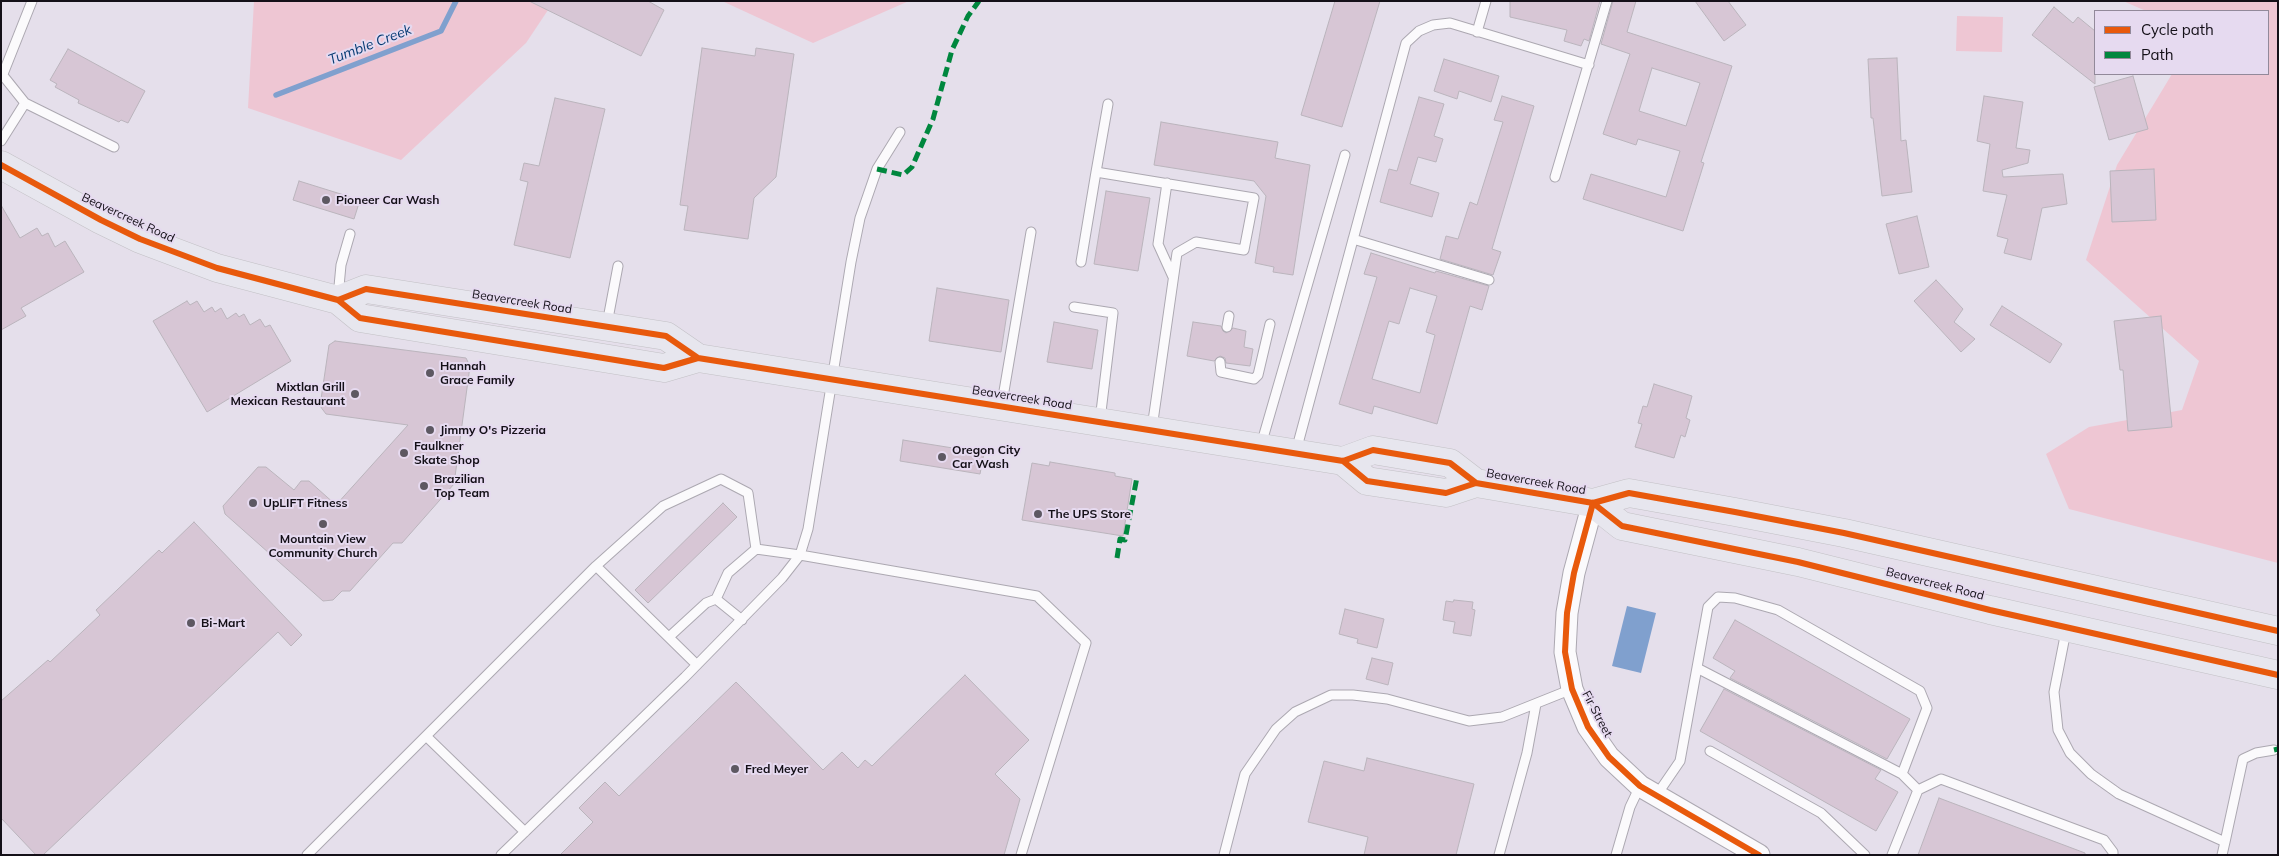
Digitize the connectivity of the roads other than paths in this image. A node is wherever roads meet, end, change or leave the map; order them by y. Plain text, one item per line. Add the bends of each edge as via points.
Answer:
1 (32, 1) edge
2 (1486, 1) edge
3 (1607, 1) edge
4 (1478, 32) junction
5 (1589, 65) junction
6 (2, 73) edge
7 (25, 104) junction
8 (1108, 104) dead end
9 (900, 132) dead end
10 (1, 141) edge
11 (114, 147) dead end
12 (1345, 155) dead end
13 (1, 165) edge
14 (1096, 172) junction
15 (1555, 177) dead end
16 (1167, 184) junction
17 (1031, 232) dead end
18 (350, 234) dead end
19 (1353, 240) junction
20 (1081, 262) dead end
21 (618, 266) dead end
22 (1173, 277) junction
23 (1489, 280) dead end
24 (338, 300) junction
25 (1074, 307) dead end
26 (1229, 316) dead end
27 (1270, 324) dead end
28 (606, 327) junction
29 (1227, 327) dead end
30 (456, 334) junction
31 (698, 358) junction
32 (1220, 362) dead end
33 (833, 379) junction
34 (1002, 406) junction
35 (1099, 422) junction
36 (1152, 430) junction
37 (1260, 448) junction
38 (1295, 453) junction
39 (1593, 503) junction
40 (756, 550) junction
41 (800, 554) junction
42 (596, 566) junction
43 (716, 599) junction
44 (742, 620) junction
45 (2067, 627) junction
46 (2278, 631) edge
47 (668, 637) junction
48 (697, 665) junction
49 (1697, 668) junction
50 (2278, 675) edge
51 (1572, 689) junction
52 (1536, 704) junction
53 (427, 737) junction
54 (2274, 750) dead end
55 (1710, 751) dead end
56 (1902, 774) junction
57 (1918, 790) junction
58 (1648, 792) junction
59 (525, 832) junction
60 (2225, 842) junction
61 (307, 855) edge
62 (502, 855) edge
63 (1021, 855) edge
64 (1224, 855) edge
65 (1500, 855) edge
66 (1616, 855) edge
67 (1759, 855) edge
68 (1865, 855) edge
69 (1892, 855) edge
70 (2113, 855) edge
71 (2222, 855) edge

1 - 6 lane
2 - 4 lane
3 - 5 lane
4 - 5 lane
4 - 19 lane via 1450,24 1433,25 1419,31 1406,43
5 - 15 lane
6 - 7 lane
7 - 10 lane
7 - 11 lane
8 - 14 lane
9 - 33 lane via 877,169 860,218
12 - 37 lane
13 - 24 main road, Beavercreek Road via 148,242 216,268
14 - 16 lane
14 - 20 lane
16 - 22 lane via 1158,244
16 - 22 lane via 1254,198 1244,250 1196,242 1177,253
17 - 34 lane
18 - 24 lane via 341,265
19 - 23 lane
19 - 38 lane
21 - 28 lane
22 - 36 lane
24 - 28 main road, Beavercreek Road via 366,288
24 - 30 main road, Beavercreek Road via 360,318
25 - 35 lane via 1113,312
26 - 29 lane
27 - 32 lane via 1254,379 1221,372
28 - 30 main road via 601,337 585,341 510,329
28 - 31 main road, Beavercreek Road via 666,336
30 - 31 main road, Beavercreek Road via 664,368
31 - 33 main road, Beavercreek Road
33 - 34 main road, Beavercreek Road
33 - 41 lane via 808,529
34 - 35 main road, Beavercreek Road
35 - 36 main road, Beavercreek Road
36 - 37 main road, Beavercreek Road
37 - 38 main road, Beavercreek Road
38 - 39 main road, Beavercreek Road via 1343,461 1373,450 1450,463 1476,483
39 - 45 main road, Beavercreek Road via 1622,526 1798,562
39 - 46 main road, Beavercreek Road via 1629,492 1716,508 1844,533
39 - 51 street, Fir Street via 1580,545 1566,613 1565,652
40 - 41 lane
40 - 42 lane via 748,493 721,479 663,506
40 - 43 lane via 728,573
41 - 44 lane
41 - 63 lane via 1037,596 1086,643
42 - 47 lane
42 - 53 lane
43 - 44 lane
43 - 47 lane via 706,603
44 - 48 lane
45 - 50 main road, Beavercreek Road
45 - 60 lane via 2054,692 2058,730 2070,754 2090,774 2119,794
47 - 48 lane
48 - 59 lane
49 - 56 lane
49 - 56 lane via 1708,607 1718,597 1735,598 1778,610 1920,691 1927,708
49 - 58 lane via 1680,761
51 - 52 lane
51 - 58 street, Fir Street via 1588,727 1609,757
52 - 64 lane via 1502,717 1470,721 1387,699 1331,695 1294,712 1276,729 1245,774
52 - 65 lane via 1527,753
53 - 59 lane
53 - 61 lane
54 - 60 lane via 2256,753 2243,760
55 - 68 lane via 1821,813
56 - 57 lane
57 - 69 lane
57 - 70 lane via 1941,779 2104,840
58 - 66 lane via 1630,807
58 - 67 street, Fir Street
59 - 62 lane
60 - 71 lane

